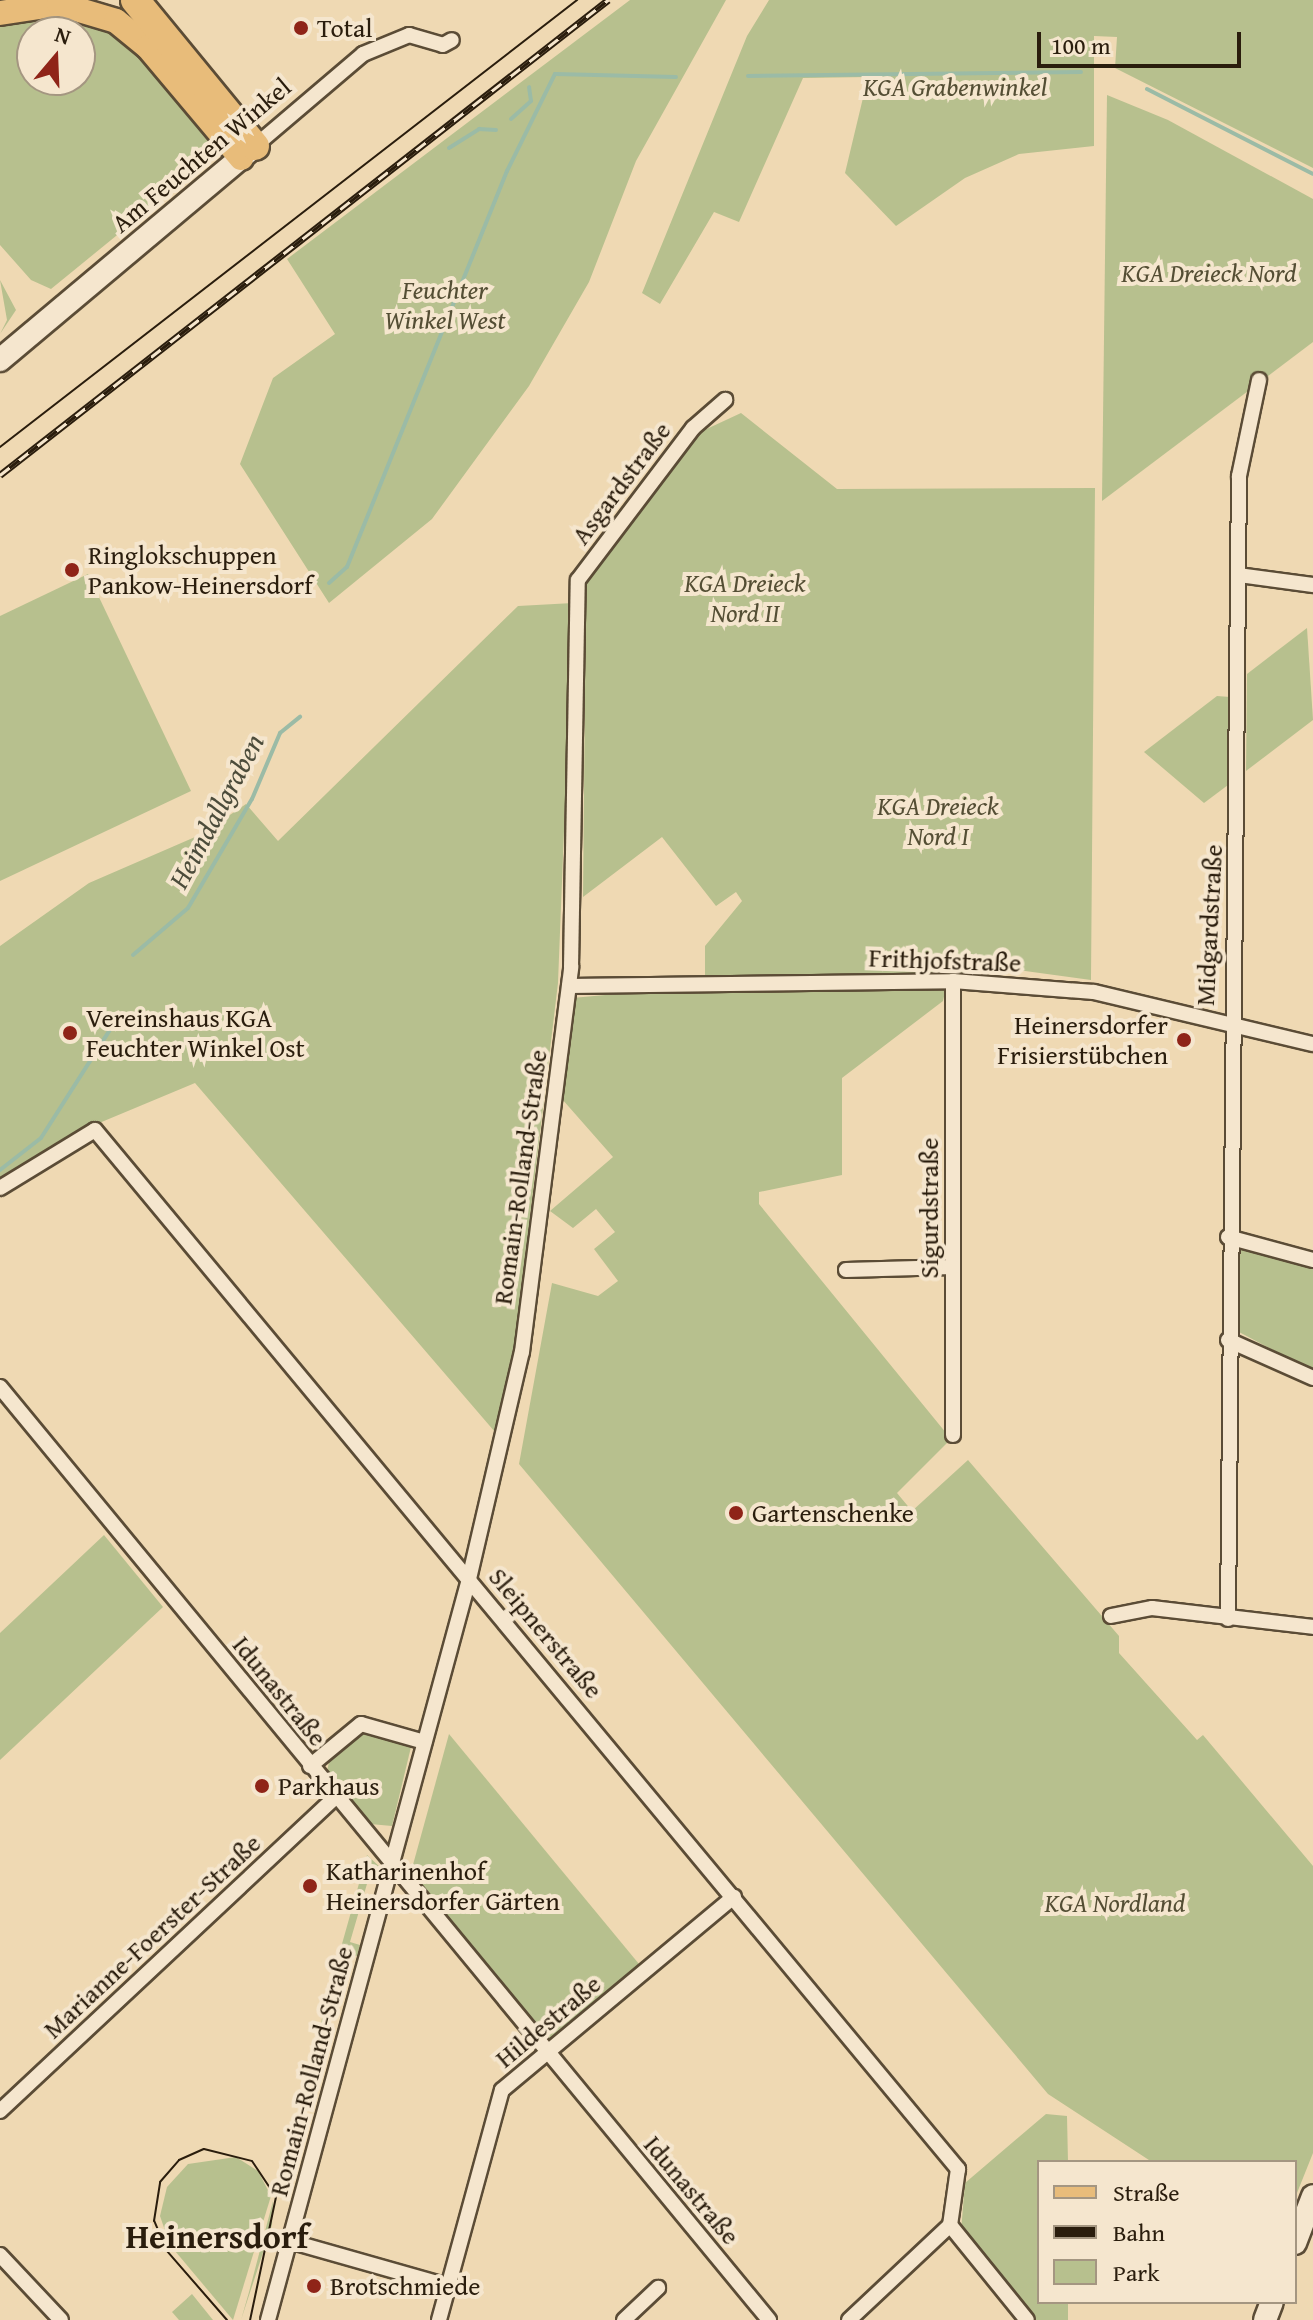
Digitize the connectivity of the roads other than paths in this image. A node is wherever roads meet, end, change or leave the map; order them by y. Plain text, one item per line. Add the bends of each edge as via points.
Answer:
1 (135, 0) edge
2 (0, 13) edge
3 (452, 40) dead end
4 (248, 152) junction
5 (0, 360) edge
6 (1259, 380) dead end
7 (725, 400) dead end
8 (1239, 575) junction
9 (1313, 585) edge
10 (577, 608) joint
11 (953, 981) junction
12 (569, 986) junction
13 (1228, 1019) junction
14 (1313, 1044) edge
15 (0, 1188) edge
16 (1228, 1237) junction
17 (1313, 1260) edge
18 (953, 1267) junction
19 (846, 1270) dead end
20 (1228, 1340) junction
21 (1313, 1378) edge
22 (0, 1387) edge
23 (953, 1435) dead end
24 (469, 1579) junction
25 (1111, 1616) dead end
26 (1228, 1619) junction
27 (1313, 1627) edge
28 (424, 1742) junction
29 (310, 1766) junction
30 (336, 1797) junction
31 (392, 1862) junction
32 (734, 1897) junction
33 (547, 2053) junction
34 (0, 2111) edge
35 (1313, 2196) edge
36 (950, 2225) junction
37 (1297, 2238) edge
38 (289, 2241) junction
39 (0, 2255) edge
40 (448, 2286) junction
41 (658, 2288) dead end
42 (61, 2320) edge
43 (268, 2320) edge
44 (439, 2320) edge
45 (624, 2320) edge
46 (769, 2320) edge
47 (849, 2320) edge
48 (1027, 2320) edge

1 - 4 highway
2 - 4 main road via 59,4 116,21 148,47
3 - 4 street, Am Feuchten Winkel via 443,45 409,35 363,54
4 - 5 main road, Am Feuchten Winkel
6 - 8 street, Midgardstraße via 1239,476
7 - 10 street, Asgardstraße via 693,428 614,526 578,580
8 - 9 street
8 - 13 street, Midgardstraße via 1240,776
10 - 12 street, Romain-Rolland-Straße
11 - 12 street, Frithjofstraße
11 - 13 street, Frithjofstraße via 1094,992
11 - 18 street, Sigurdstraße
12 - 24 street, Romain-Rolland-Straße via 522,1352
13 - 14 street, Frithjofstraße
13 - 16 street, Midgardstraße
15 - 24 street, Sleipnerstraße via 95,1130
16 - 17 street
16 - 20 street, Midgardstraße
18 - 19 street
18 - 23 street, Sigurdstraße
20 - 21 street
20 - 26 street, Midgardstraße
22 - 29 street, Idunastraße
24 - 28 street, Romain-Rolland-Straße
24 - 32 street, Sleipnerstraße
25 - 26 street via 1152,1608
26 - 27 street
28 - 29 street via 361,1724
28 - 31 street, Romain-Rolland-Straße
29 - 30 street, Idunastraße
30 - 31 street, Idunastraße
30 - 34 street, Marianne-Foerster-Straße
31 - 33 street, Idunastraße
31 - 38 street, Romain-Rolland-Straße
32 - 33 street, Hildestraße
32 - 36 street, Sleipnerstraße via 958,2169
33 - 40 street, Hildestraße via 502,2090
33 - 46 street, Idunastraße
35 - 37 main road
36 - 47 street
36 - 48 street
38 - 40 street
38 - 43 street, Romain-Rolland-Straße
39 - 42 street
40 - 44 street, Hildestraße
41 - 45 street

